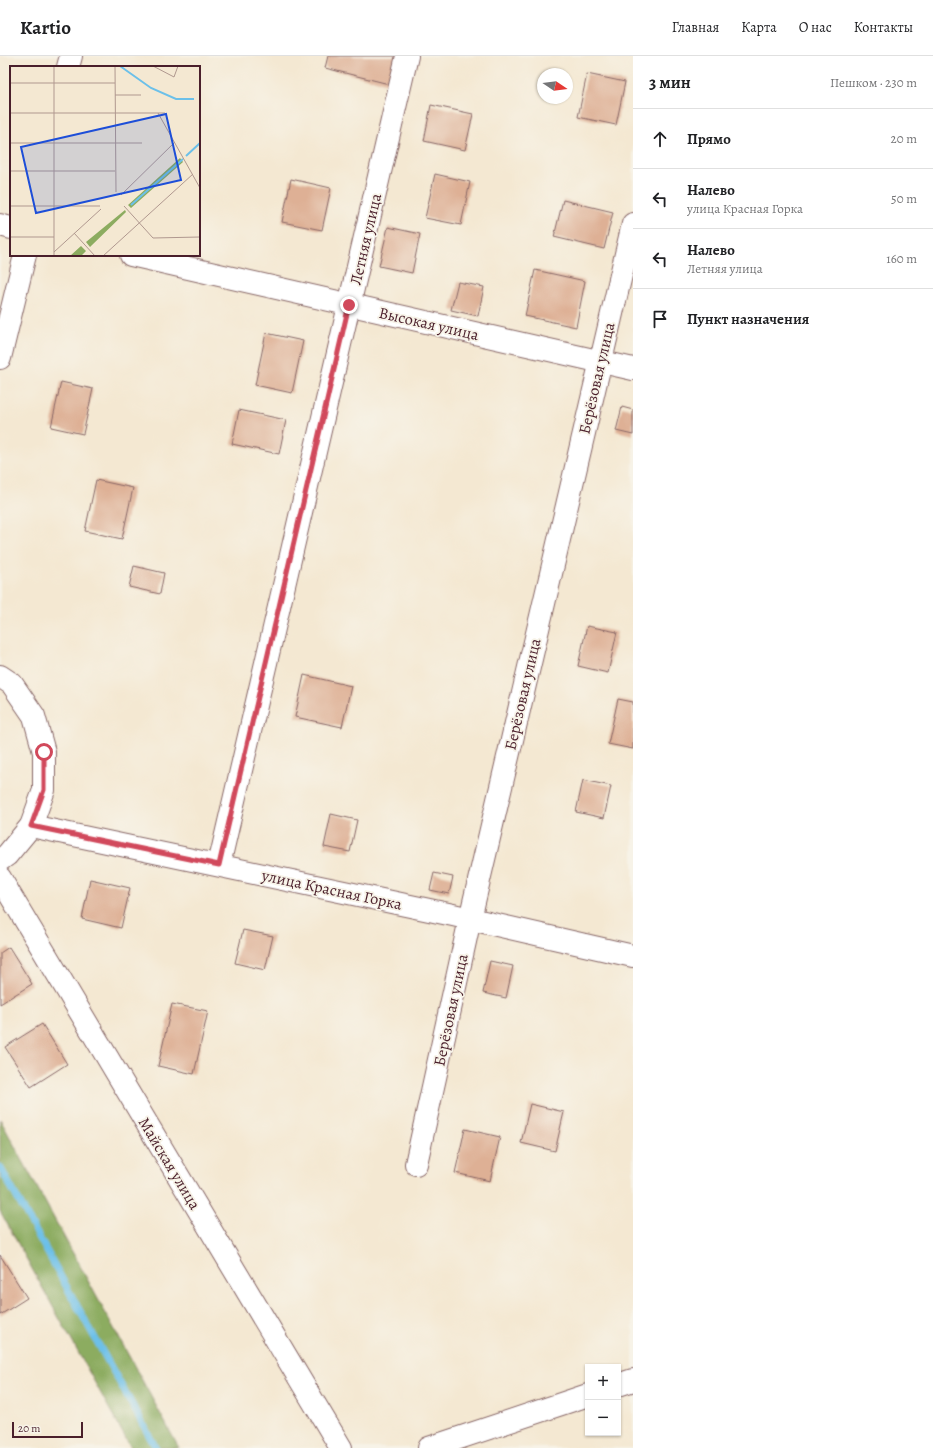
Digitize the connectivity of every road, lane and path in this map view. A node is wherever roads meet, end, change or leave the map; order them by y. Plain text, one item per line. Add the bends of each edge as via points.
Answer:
1 (71, 56) edge
2 (407, 56) edge
3 (68, 66) edge
4 (633, 224) edge
5 (0, 225) edge
6 (10, 228) edge
7 (25, 256) edge
8 (135, 256) edge
9 (349, 305) junction
10 (0, 358) edge
11 (600, 362) junction
12 (633, 370) edge
13 (0, 676) edge
14 (31, 826) junction
15 (0, 860) edge
16 (219, 865) junction
17 (0, 878) edge
18 (470, 919) junction
19 (633, 956) edge
20 (416, 1164) dead end
21 (633, 1380) edge
22 (621, 1384) edge
23 (585, 1396) edge
24 (341, 1448) edge
25 (430, 1448) edge

1 - 3 street
2 - 9 street, Летняя улица
4 - 11 street, Берёзовая улица
5 - 6 street
7 - 10 street
8 - 9 street, Высокая улица
9 - 11 street, Высокая улица
9 - 16 street, Летняя улица
11 - 12 street, Высокая улица
11 - 18 street, Берёзовая улица
13 - 14 street via 12,684 34,716 44,752 44,790
14 - 15 street
14 - 16 street, улица Красная Горка
16 - 18 street, улица Красная Горка
17 - 24 street, Майская улица
18 - 19 street, улица Красная Горка
18 - 20 street, Берёзовая улица
21 - 22 street
23 - 25 street

